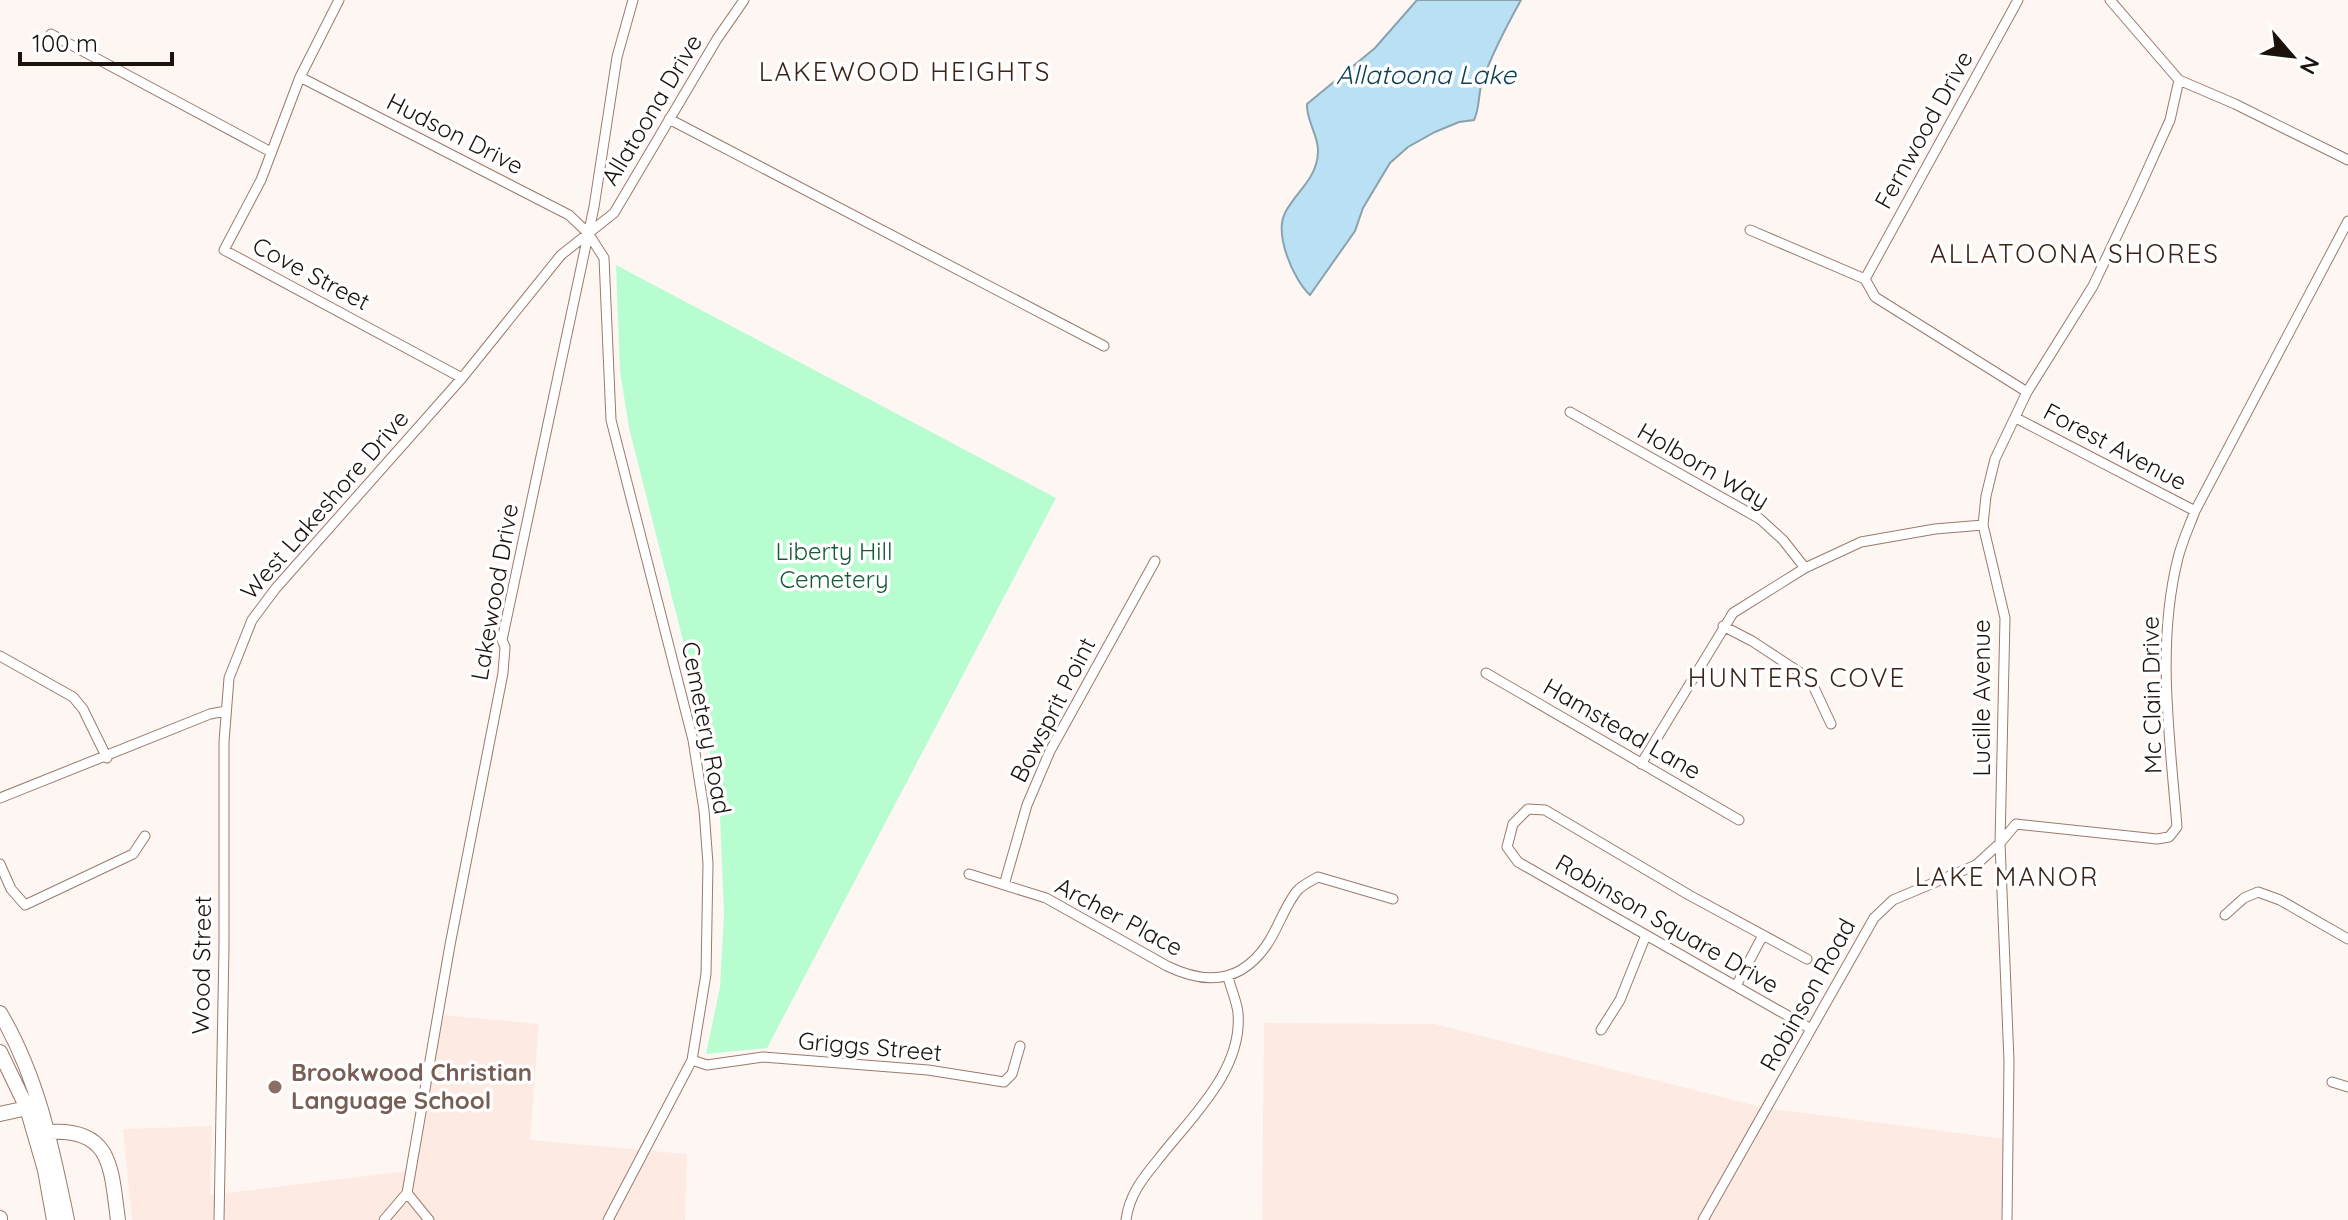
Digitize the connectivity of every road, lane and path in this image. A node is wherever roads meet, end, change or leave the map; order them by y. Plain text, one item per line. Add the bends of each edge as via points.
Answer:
1 (339, 0) edge
2 (633, 0) edge
3 (744, 0) edge
4 (2018, 0) edge
5 (2110, 0) edge
6 (51, 34) dead end
7 (300, 77) junction
8 (2179, 80) junction
9 (669, 119) junction
10 (271, 152) junction
11 (2348, 160) edge
12 (2348, 221) edge
13 (1750, 230) dead end
14 (588, 233) junction
15 (1865, 279) junction
16 (1104, 346) dead end
17 (462, 378) junction
18 (2027, 392) junction
19 (1570, 412) dead end
20 (2016, 418) junction
21 (2195, 511) junction
22 (1983, 525) junction
23 (1155, 561) dead end
24 (1805, 568) junction
25 (1723, 626) junction
26 (0, 656) edge
27 (1486, 673) dead end
28 (226, 711) junction
29 (1831, 724) dead end
30 (107, 758) junction
31 (1641, 764) junction
32 (0, 798) edge
33 (1739, 820) dead end
34 (145, 836) dead end
35 (2000, 843) junction
36 (0, 864) edge
37 (969, 874) dead end
38 (1004, 885) junction
39 (1393, 899) dead end
40 (2225, 915) dead end
41 (1646, 935) junction
42 (1763, 935) junction
43 (2348, 939) edge
44 (1807, 959) dead end
45 (1228, 977) junction
46 (1736, 986) junction
47 (0, 1013) edge
48 (1811, 1029) junction
49 (1601, 1030) dead end
50 (1020, 1046) dead end
51 (0, 1052) edge
52 (692, 1060) junction
53 (2332, 1082) dead end
54 (2348, 1087) edge
55 (27, 1108) junction
56 (0, 1114) edge
57 (48, 1132) junction
58 (407, 1193) junction
59 (54, 1220) edge
60 (67, 1220) edge
61 (118, 1220) edge
62 (219, 1220) edge
63 (384, 1220) edge
64 (429, 1220) edge
65 (608, 1220) edge
66 (1126, 1220) edge
67 (1703, 1220) edge
68 (2007, 1220) edge

1 - 7 street, Cove Street
2 - 14 street, Lakewood Drive via 617,57
3 - 9 street, Allatoona Drive
4 - 15 street, Fernwood Drive
5 - 8 street
6 - 10 street
7 - 10 street, Cove Street
7 - 14 street, Hudson Drive via 569,215
8 - 11 street
8 - 18 street, Lucille Avenue via 2170,120 2093,286
9 - 14 street, Allatoona Drive via 614,213
9 - 16 street
10 - 17 street, Cove Street via 224,250
12 - 21 street, Mc Clain Drive
13 - 15 street, Forest Avenue
14 - 17 street, West Lakeshore Drive via 561,255
14 - 52 street, Cemetery Road via 604,258 611,420 693,740 704,810 706,974
14 - 58 street, Lakewood Drive via 502,640 503,673
15 - 18 street, Forest Avenue via 1875,297
17 - 28 street, West Lakeshore Drive via 252,620 229,678
18 - 20 street, Lucille Avenue
19 - 24 street, Holborn Way via 1760,519
20 - 21 street, Forest Avenue
20 - 22 street, Lucille Avenue via 1995,459
21 - 35 street, Mc Clain Drive via 2178,557 2169,613 2167,689 2177,827 2169,837 2157,839 2016,824
22 - 24 street via 1861,542
22 - 35 street, Lucille Avenue via 2005,618
23 - 38 street, Bowsprit Point via 1050,751 1027,805
24 - 25 street via 1733,613
25 - 29 street via 1810,679
25 - 31 street
26 - 30 street via 73,697
27 - 31 street, Hamstead Lane
28 - 30 street
28 - 62 street, Wood Street
30 - 32 street
31 - 33 street, Hamstead Lane
34 - 36 street via 133,854 25,905
35 - 48 street, Robinson Road via 1976,865 1893,900 1874,918
35 - 68 street, Lucille Avenue via 2009,1061
37 - 38 street, Archer Place
38 - 45 street, Archer Place via 1046,898 1183,974
39 - 45 street via 1318,877 1298,888 1265,947
40 - 43 street via 2258,892
41 - 42 street, Robinson Square Drive via 1518,862 1507,847 1513,824 1528,809 1545,810
41 - 46 street, Robinson Square Drive
41 - 49 street via 1620,1000
42 - 44 street
42 - 46 street
45 - 66 street via 1238,1012 1228,1070 1140,1183
46 - 48 street, Robinson Square Drive
47 - 57 main road via 25,1062
48 - 67 street, Robinson Road
50 - 52 street, Griggs Street via 1012,1074 1004,1082 928,1070 763,1057 707,1065
51 - 55 main road
52 - 65 street, Cemetery Road
53 - 54 street
55 - 56 main road
55 - 59 main road
57 - 60 main road
57 - 61 main road via 81,1134 101,1147 110,1167
58 - 63 street
58 - 64 street

